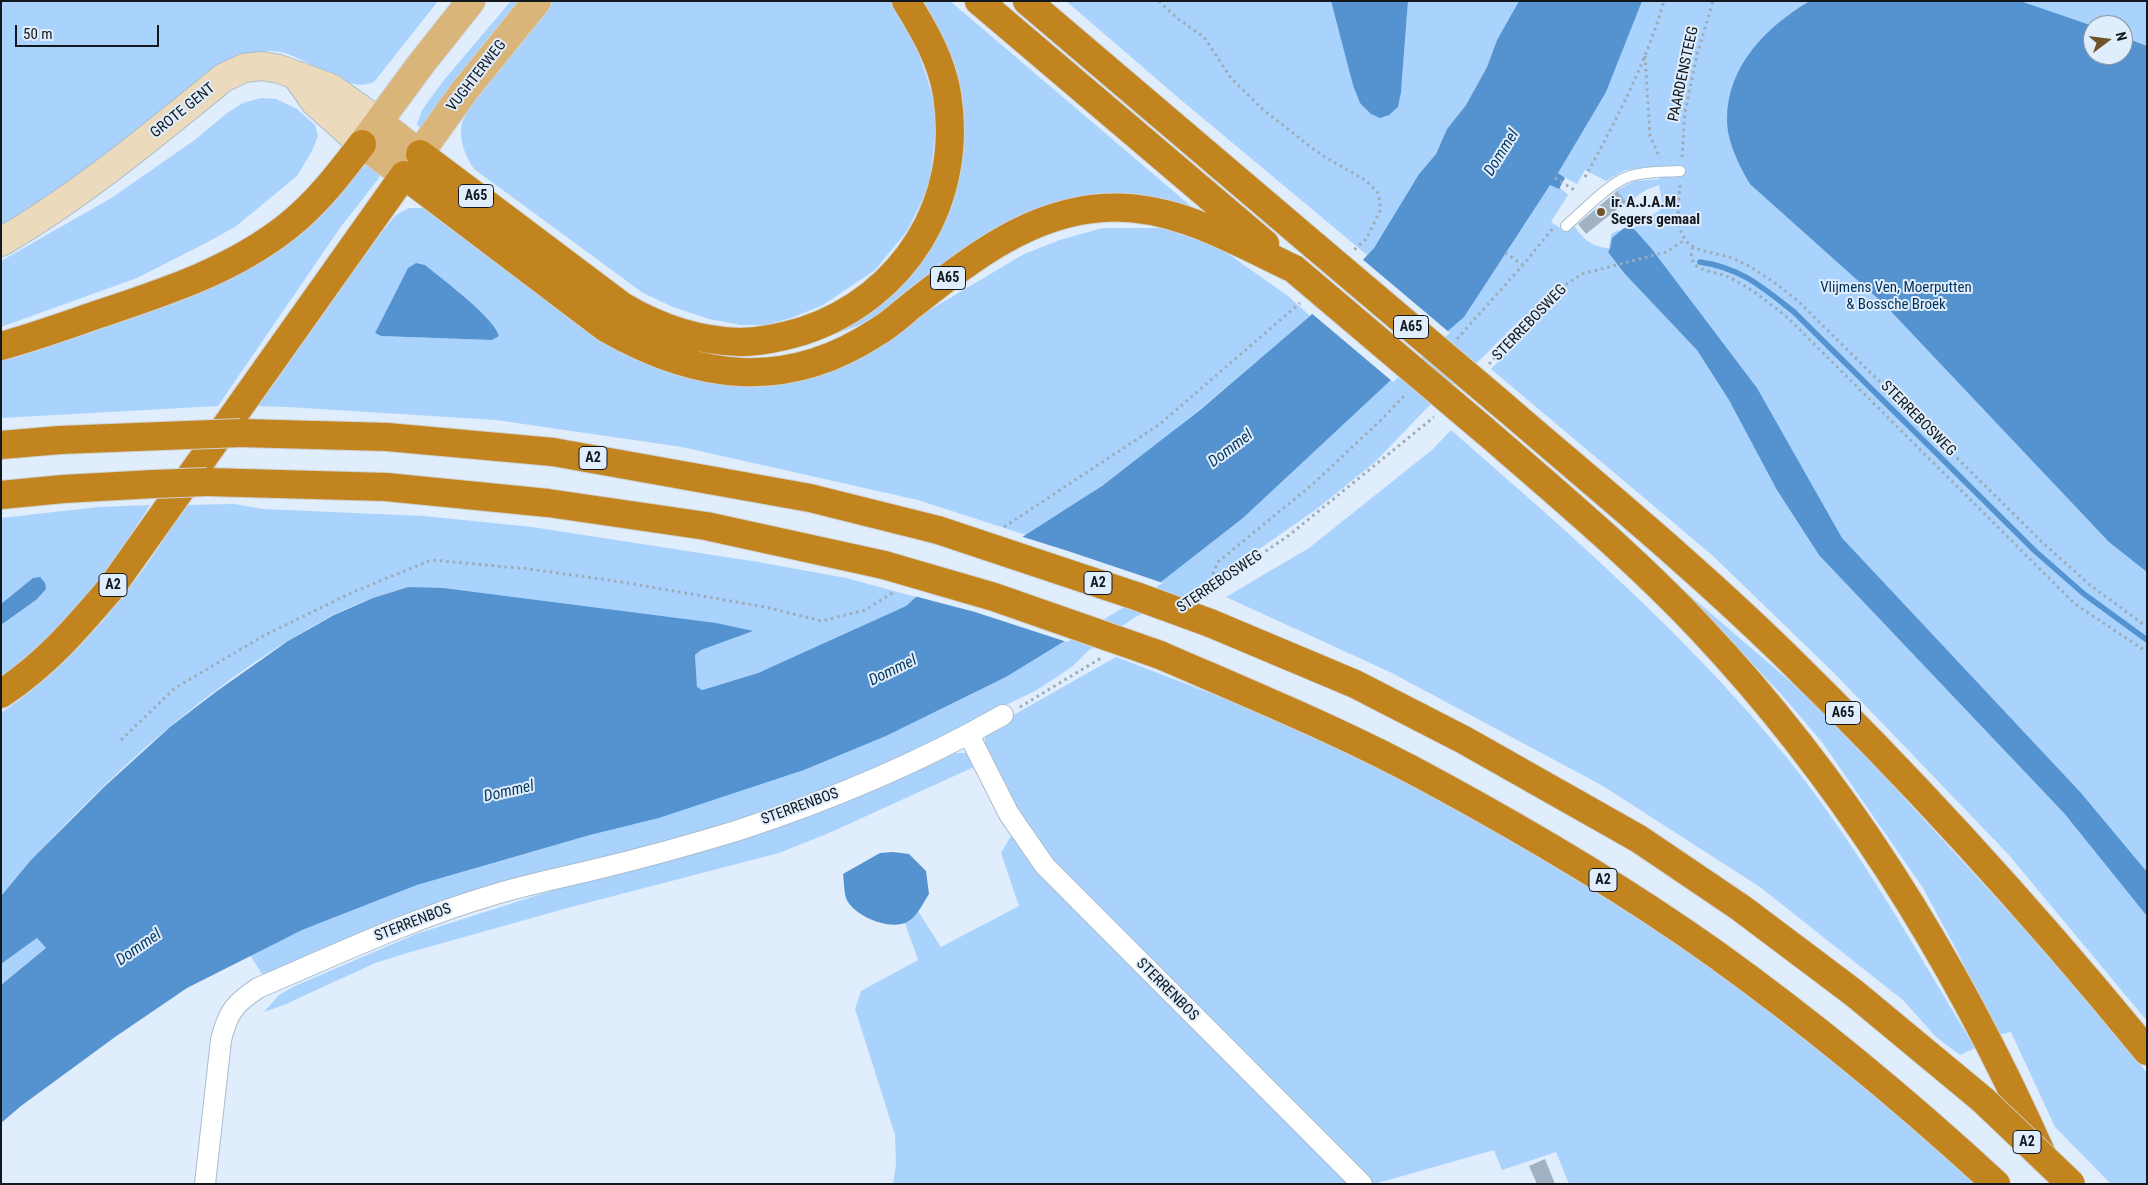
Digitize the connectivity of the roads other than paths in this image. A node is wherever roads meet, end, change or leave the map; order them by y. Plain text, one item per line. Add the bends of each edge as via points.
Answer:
1 (471, 1) edge
2 (537, 1) edge
3 (906, 1) edge
4 (978, 1) edge
5 (1027, 1) edge
6 (296, 75) junction
7 (379, 122) junction
8 (362, 144) junction
9 (420, 154) junction
10 (1680, 171) road end
11 (404, 175) junction
12 (1562, 224) road end
13 (1, 242) edge
14 (1294, 269) junction
15 (1, 346) edge
16 (1, 445) edge
17 (1, 495) edge
18 (1, 694) edge
19 (1003, 715) road end
20 (969, 735) junction
21 (2147, 1051) edge
22 (205, 1184) edge
23 (1362, 1184) edge
24 (1996, 1184) edge
25 (2055, 1184) edge
26 (2071, 1184) edge

1 - 7 main road
2 - 9 main road, VUGHTERWEG via 464,90
3 - 9 highway, A65 via 936,55 947,93 950,150 936,208 905,262 879,290 848,311 792,334 758,341 715,340 668,330 640,317
4 - 14 highway, A65
5 - 21 highway, A65, bridge via 1506,408 1681,559 1782,652 1965,839
6 - 7 street, GROTE GENT via 331,88
6 - 8 street via 314,102
6 - 13 street, GROTE GENT via 262,66 244,68 223,78 108,171 39,220
7 - 8 main road
7 - 9 main road
8 - 11 main road
8 - 15 highway via 303,213 245,256 156,294
9 - 11 main road, VUGHTERWEG
10 - 12 lane via 1628,177
11 - 14 highway, A65 via 606,328 661,356 702,367 746,373 774,372 840,353 877,332 968,262 1006,238 1072,212 1126,208 1175,216 1201,224
11 - 18 highway, A2 via 111,588 60,647
14 - 25 highway, A65, bridge via 1593,525 1687,615 1742,674 1815,763 1866,833 1939,950 2022,1110
16 - 26 highway, A2, bridge via 241,433 387,437 554,452 810,498 938,530 1136,596 1355,684 1464,740 1639,839 1741,908 1854,993 1983,1100
17 - 24 highway, A2, bridge via 62,488 207,482 386,487 548,503 706,526 884,565 1003,600 1160,656 1333,731 1431,780 1616,887 1713,952 1828,1038 1931,1124
19 - 20 street
20 - 22 street, STERRENBOS via 861,784 781,815 606,867 498,893 437,913 258,988 239,1001 227,1018 221,1040
20 - 23 street, STERRENBOS via 1009,814 1045,866

